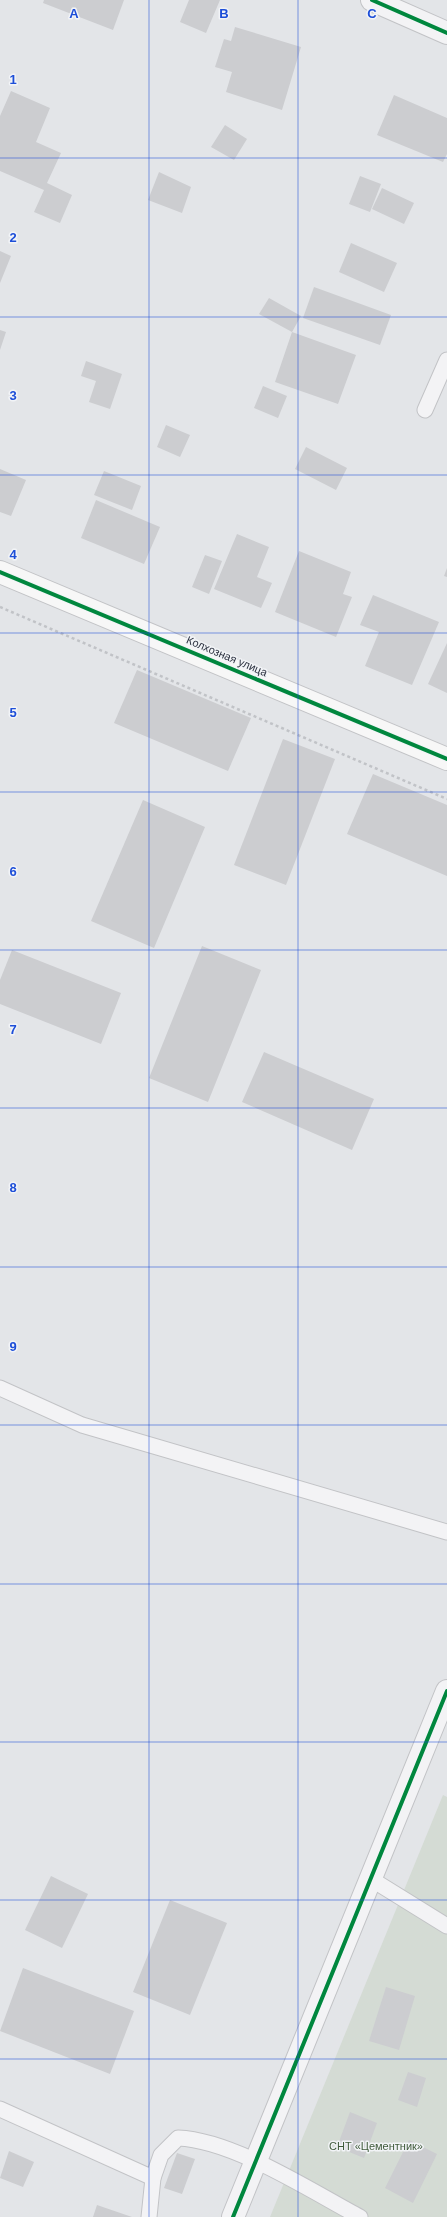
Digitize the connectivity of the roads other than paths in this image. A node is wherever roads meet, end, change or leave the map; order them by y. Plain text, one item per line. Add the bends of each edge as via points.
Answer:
1 (372, 0) edge
2 (447, 33) edge
3 (447, 360) edge
4 (425, 410) dead end
5 (0, 572) edge
6 (447, 759) edge
7 (0, 1388) edge
8 (447, 1532) edge
9 (447, 1691) edge
10 (371, 1879) junction
11 (447, 1926) edge
12 (0, 2110) edge
13 (256, 2161) junction
14 (153, 2178) junction
15 (149, 2217) edge
16 (233, 2217) edge
17 (360, 2217) edge

1 - 2 street
3 - 4 lane
5 - 6 street, Колхозная улица
7 - 8 lane via 82,1425
9 - 10 street
10 - 11 lane
10 - 13 street
12 - 14 lane
13 - 14 lane via 196,2138 178,2138 161,2155
13 - 16 street
13 - 17 lane
14 - 15 lane

